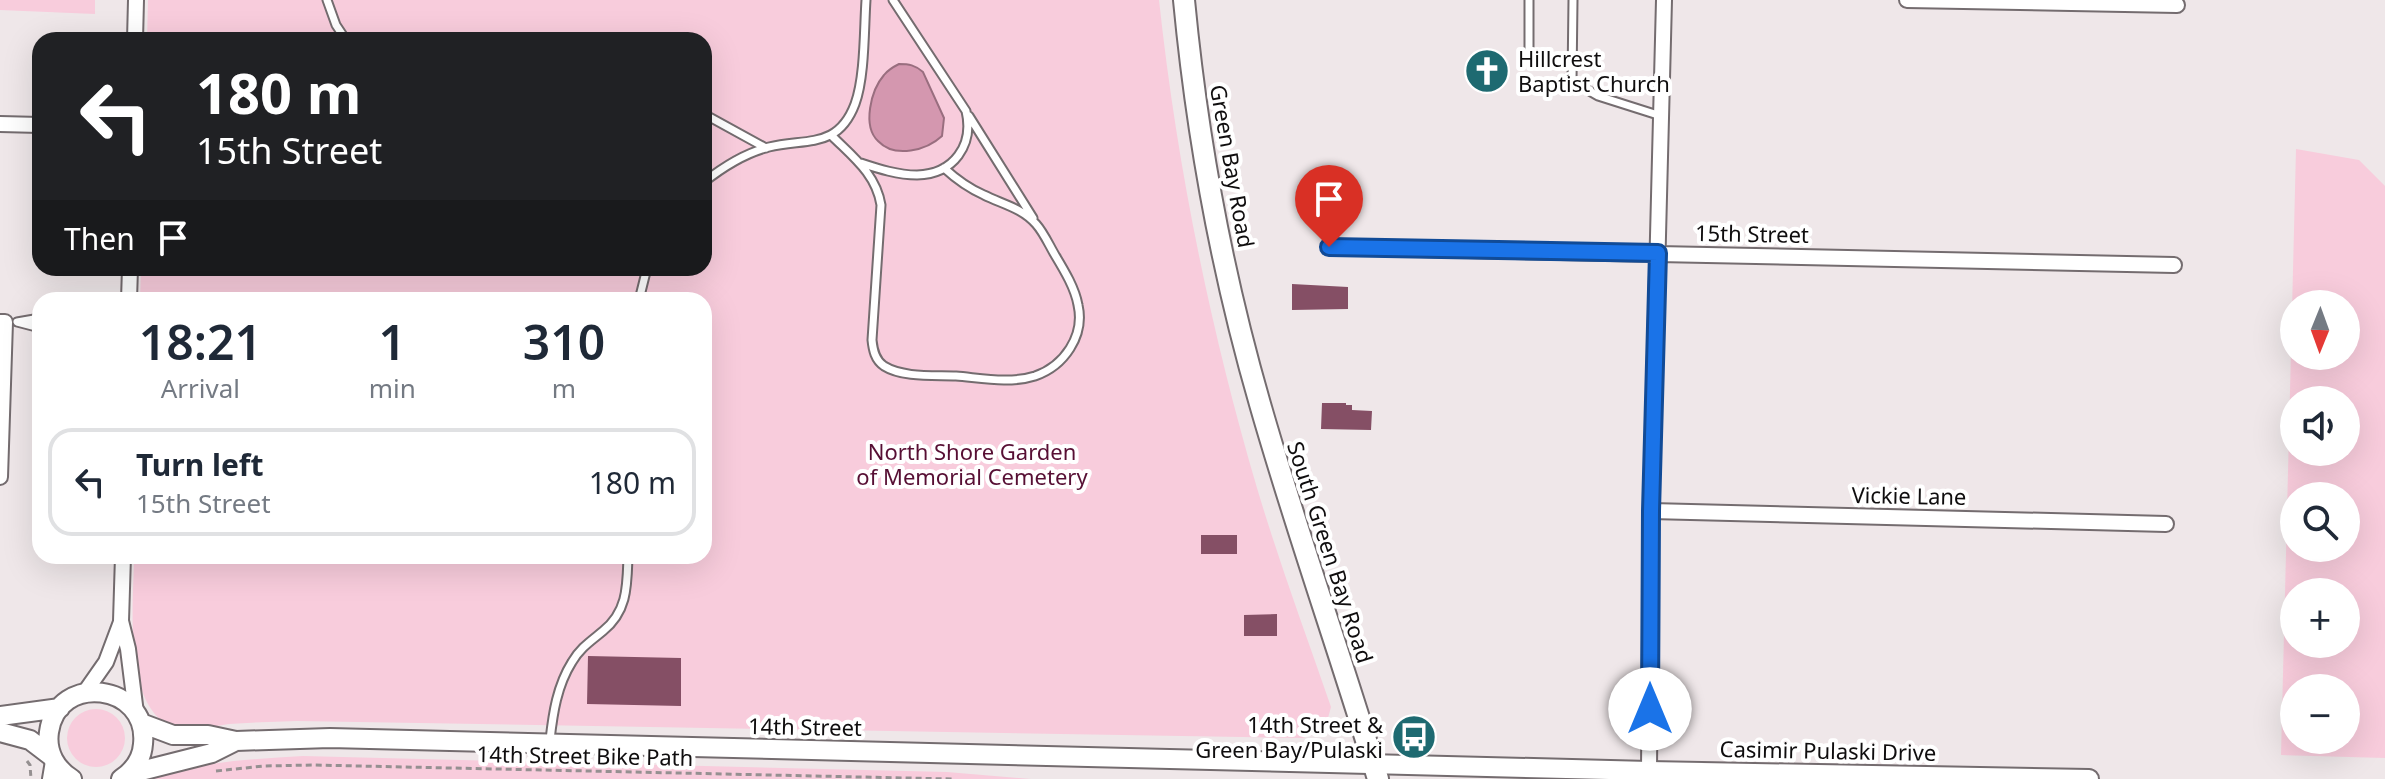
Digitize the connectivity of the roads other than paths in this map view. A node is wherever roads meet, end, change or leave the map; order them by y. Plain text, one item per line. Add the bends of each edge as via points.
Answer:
1 (136, 0) edge
2 (327, 0) edge
3 (866, 0) edge
4 (893, 0) edge
5 (1184, 0) edge
6 (1529, 0) edge
7 (1573, 0) edge
8 (1664, 0) edge
9 (1907, 0) edge
10 (2177, 5) dead end
11 (135, 32) edge
12 (341, 32) edge
13 (1572, 60) junction
14 (966, 111) junction
15 (1661, 116) junction
16 (712, 118) edge
17 (0, 124) edge
18 (32, 125) edge
19 (832, 136) junction
20 (766, 148) junction
21 (859, 163) junction
22 (944, 168) junction
23 (712, 177) edge
24 (1038, 227) junction
25 (1329, 247) dead end
26 (1658, 253) junction
27 (2174, 265) dead end
28 (32, 319) edge
29 (7, 322) edge
30 (32, 327) edge
31 (1242, 339) joint
32 (0, 477) edge
33 (1651, 511) junction
34 (2166, 524) dead end
35 (123, 564) edge
36 (628, 564) edge
37 (121, 621) junction
38 (85, 692) junction
39 (60, 708) junction
40 (0, 716) edge
41 (138, 718) junction
42 (0, 732) edge
43 (236, 741) junction
44 (549, 744) junction
45 (51, 765) edge
46 (1375, 771) edge
47 (1649, 771) junction
48 (125, 776) edge
49 (72, 779) edge
50 (2089, 779) edge

1 - 11 street
2 - 12 lane
3 - 19 lane via 857,101
4 - 14 lane
5 - 31 main road, Green Bay Road via 1205,158
6 - 13 lane via 1529,59
7 - 13 lane
8 - 15 street
9 - 10 street
13 - 15 lane via 1572,81 1598,96
14 - 22 lane via 965,147
14 - 24 lane
15 - 26 street
16 - 20 lane
17 - 18 street
19 - 20 lane
19 - 21 lane
20 - 23 lane
21 - 22 lane via 905,174
21 - 24 lane via 873,179 881,205 873,351 894,370 1013,380 1045,372 1064,357 1076,337 1078,302
22 - 24 lane via 958,181 1027,215
25 - 26 street, 15th Street
26 - 27 street, 15th Street
26 - 33 street
28 - 29 lane
29 - 30 lane
29 - 32 street
31 - 46 main road, South Green Bay Road
33 - 34 street, Vickie Lane
33 - 47 street
35 - 37 street
36 - 44 lane via 626,598 618,615 583,646 561,684
37 - 38 street via 106,662
37 - 41 street
38 - 39 street
38 - 41 street, 14th Street via 114,695
39 - 40 street
39 - 45 street via 49,731
41 - 43 street, 14th Street via 173,735
41 - 48 street via 142,750
42 - 45 street via 30,740
43 - 44 street, 14th Street
43 - 48 street, 14th Street via 212,753
44 - 46 street, 14th Street
45 - 49 street
46 - 47 street, Casimir Pulaski Drive
47 - 50 street, Casimir Pulaski Drive

